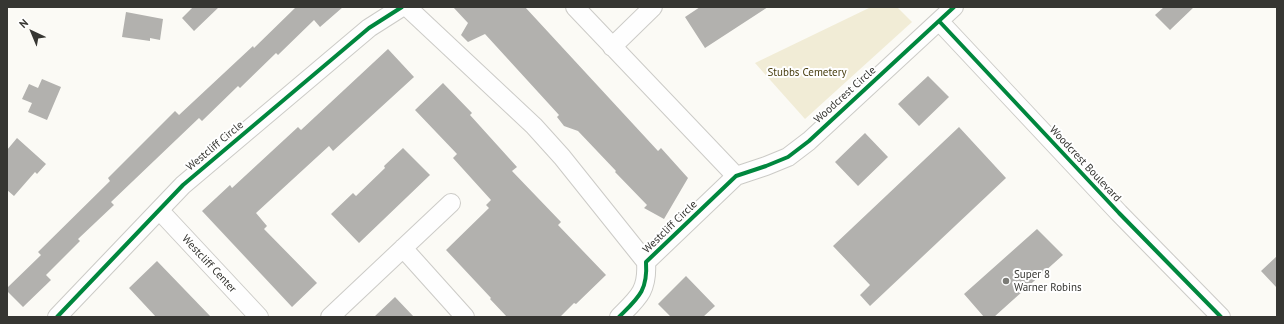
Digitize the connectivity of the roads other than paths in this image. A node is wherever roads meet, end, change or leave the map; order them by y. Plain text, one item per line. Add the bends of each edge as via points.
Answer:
1 (402, 7) edge
2 (407, 7) edge
3 (575, 7) edge
4 (653, 7) edge
5 (954, 7) edge
6 (939, 21) junction
7 (612, 47) junction
8 (736, 176) junction
9 (451, 203) dead end
10 (160, 211) junction
11 (403, 248) junction
12 (646, 262) junction
13 (56, 317) edge
14 (259, 317) edge
15 (330, 317) edge
16 (465, 317) edge
17 (619, 317) edge
18 (1221, 317) edge

1 - 10 street, Westcliff Circle via 351,43 183,186
2 - 12 street, Westcliff Circle via 534,126
3 - 7 street
4 - 7 street
5 - 6 street, Woodcrest Circle
6 - 8 street, Woodcrest Circle via 809,141 788,157
6 - 18 street, Woodcrest Boulevard via 1119,213
7 - 8 street
8 - 12 street, Westcliff Circle
9 - 11 street
10 - 13 street, Westcliff Circle
10 - 14 street, Westcliff Center
11 - 15 street
11 - 16 street
12 - 17 street, Westcliff Circle via 647,276 642,292

